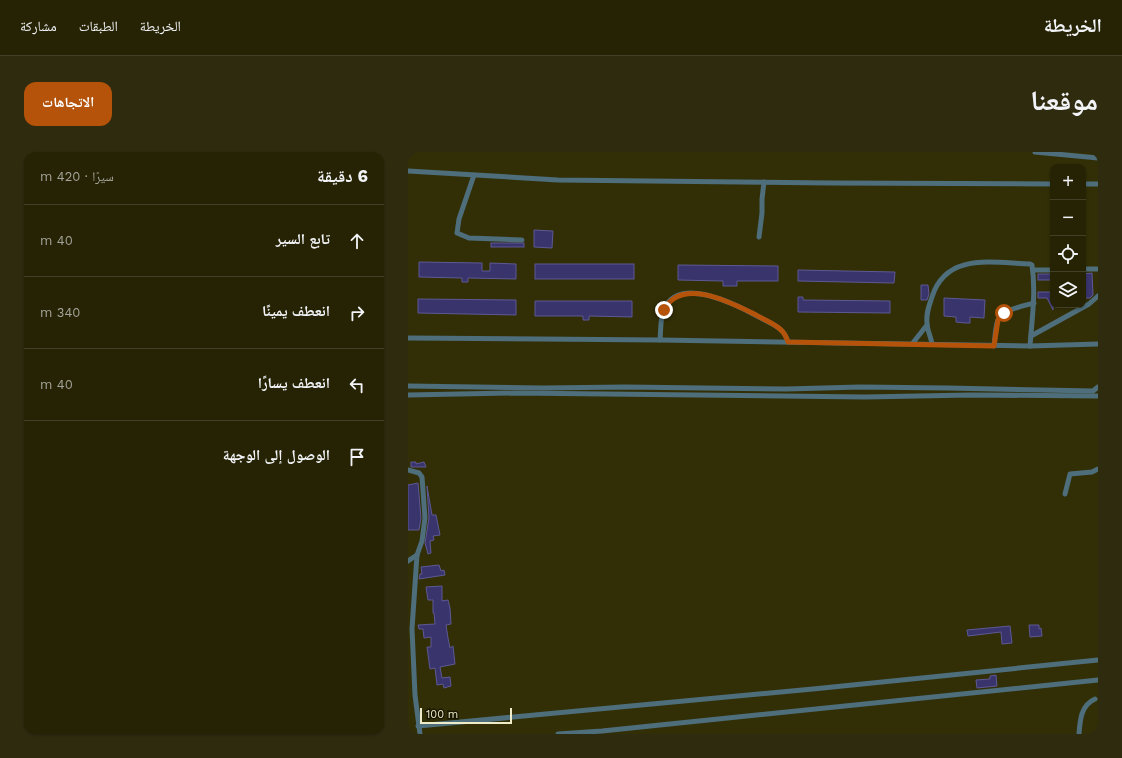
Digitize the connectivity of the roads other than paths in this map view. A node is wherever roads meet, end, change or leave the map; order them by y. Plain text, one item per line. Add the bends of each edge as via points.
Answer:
1 (1035, 152) edge
2 (1098, 158) edge
3 (408, 172) edge
4 (474, 175) junction
5 (764, 182) junction
6 (1050, 184) edge
7 (1086, 184) edge
8 (1098, 184) edge
9 (758, 237) dead end
10 (522, 240) dead end
11 (1086, 269) edge
12 (1098, 269) edge
13 (1033, 270) junction
14 (1050, 270) edge
15 (1098, 296) edge
16 (1034, 303) junction
17 (927, 325) junction
18 (1031, 336) junction
19 (408, 338) edge
20 (660, 340) junction
21 (788, 342) junction
22 (912, 344) junction
23 (932, 344) junction
24 (1098, 344) edge
25 (994, 346) junction
26 (1030, 346) junction
27 (408, 386) edge
28 (1098, 387) edge
29 (408, 395) edge
30 (1098, 396) edge
31 (1098, 469) edge
32 (408, 470) edge
33 (1064, 494) dead end
34 (417, 555) junction
35 (408, 561) edge
36 (1098, 660) edge
37 (1098, 680) edge
38 (1095, 699) dead end
39 (418, 726) junction
40 (421, 733) edge
41 (558, 734) edge
42 (1079, 734) edge

1 - 2 street
3 - 4 street
4 - 5 street via 558,180
4 - 10 street via 457,232 469,238
5 - 6 street
5 - 9 street
7 - 8 street
11 - 12 street
13 - 14 street
13 - 16 street
13 - 17 street via 1030,264 982,262 958,266 943,277 934,289 927,313
15 - 18 street via 1089,304
16 - 18 street
16 - 25 street via 1007,311 1000,316
17 - 22 street
17 - 23 street
18 - 26 street
19 - 20 street
20 - 21 street
20 - 21 street via 667,303 672,298 693,293 719,298 756,315 780,329
21 - 22 street
22 - 23 street
23 - 25 street
24 - 26 street
25 - 26 street
27 - 28 street via 1093,391
29 - 30 street via 516,393 865,397
31 - 33 street via 1070,474
32 - 34 street via 419,473 423,484 425,518 422,542
34 - 35 street
34 - 39 street via 412,629
36 - 39 street
37 - 41 street
38 - 42 street via 1084,709
39 - 40 street

